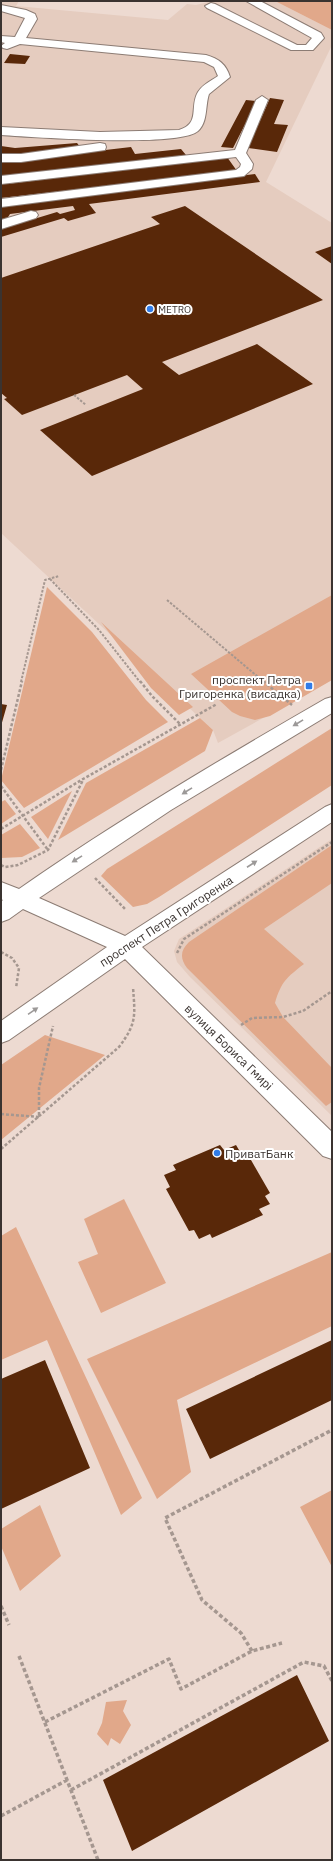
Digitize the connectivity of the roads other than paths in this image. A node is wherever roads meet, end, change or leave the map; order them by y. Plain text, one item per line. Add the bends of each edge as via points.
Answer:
1 (229, 1) edge
2 (252, 1) edge
3 (1, 8) edge
4 (1, 39) edge
5 (18, 41) junction
6 (1, 51) edge
7 (262, 100) dead end
8 (1, 131) edge
9 (100, 147) dead end
10 (240, 152) junction
11 (1, 158) edge
12 (1, 180) edge
13 (1, 202) edge
14 (32, 215) dead end
15 (1, 225) edge
16 (332, 704) edge
17 (332, 812) edge
18 (1, 890) edge
19 (21, 898) junction
20 (1, 913) edge
21 (126, 946) junction
22 (1, 1033) edge
23 (332, 1148) edge

1 - 2 street via 211,6 295,48 309,48 318,38 318,34
3 - 5 street via 31,16
4 - 5 street
5 - 6 street
5 - 8 street via 206,59 217,62 224,77 220,82 208,87 203,94 196,126 182,134 161,136
7 - 10 street
9 - 11 street via 20,158
10 - 12 street
10 - 13 street via 247,164 246,169 239,173
14 - 15 street
16 -> 19 street via 71,863
21 -> 17 street, проспект Петра Григоренка
18 - 19 street, вулиця Бориса Гмирі
19 - 20 street
19 - 21 street, вулиця Бориса Гмирі
22 -> 21 street, проспект Петра Григоренка
21 - 23 street, вулиця Бориса Гмирі

